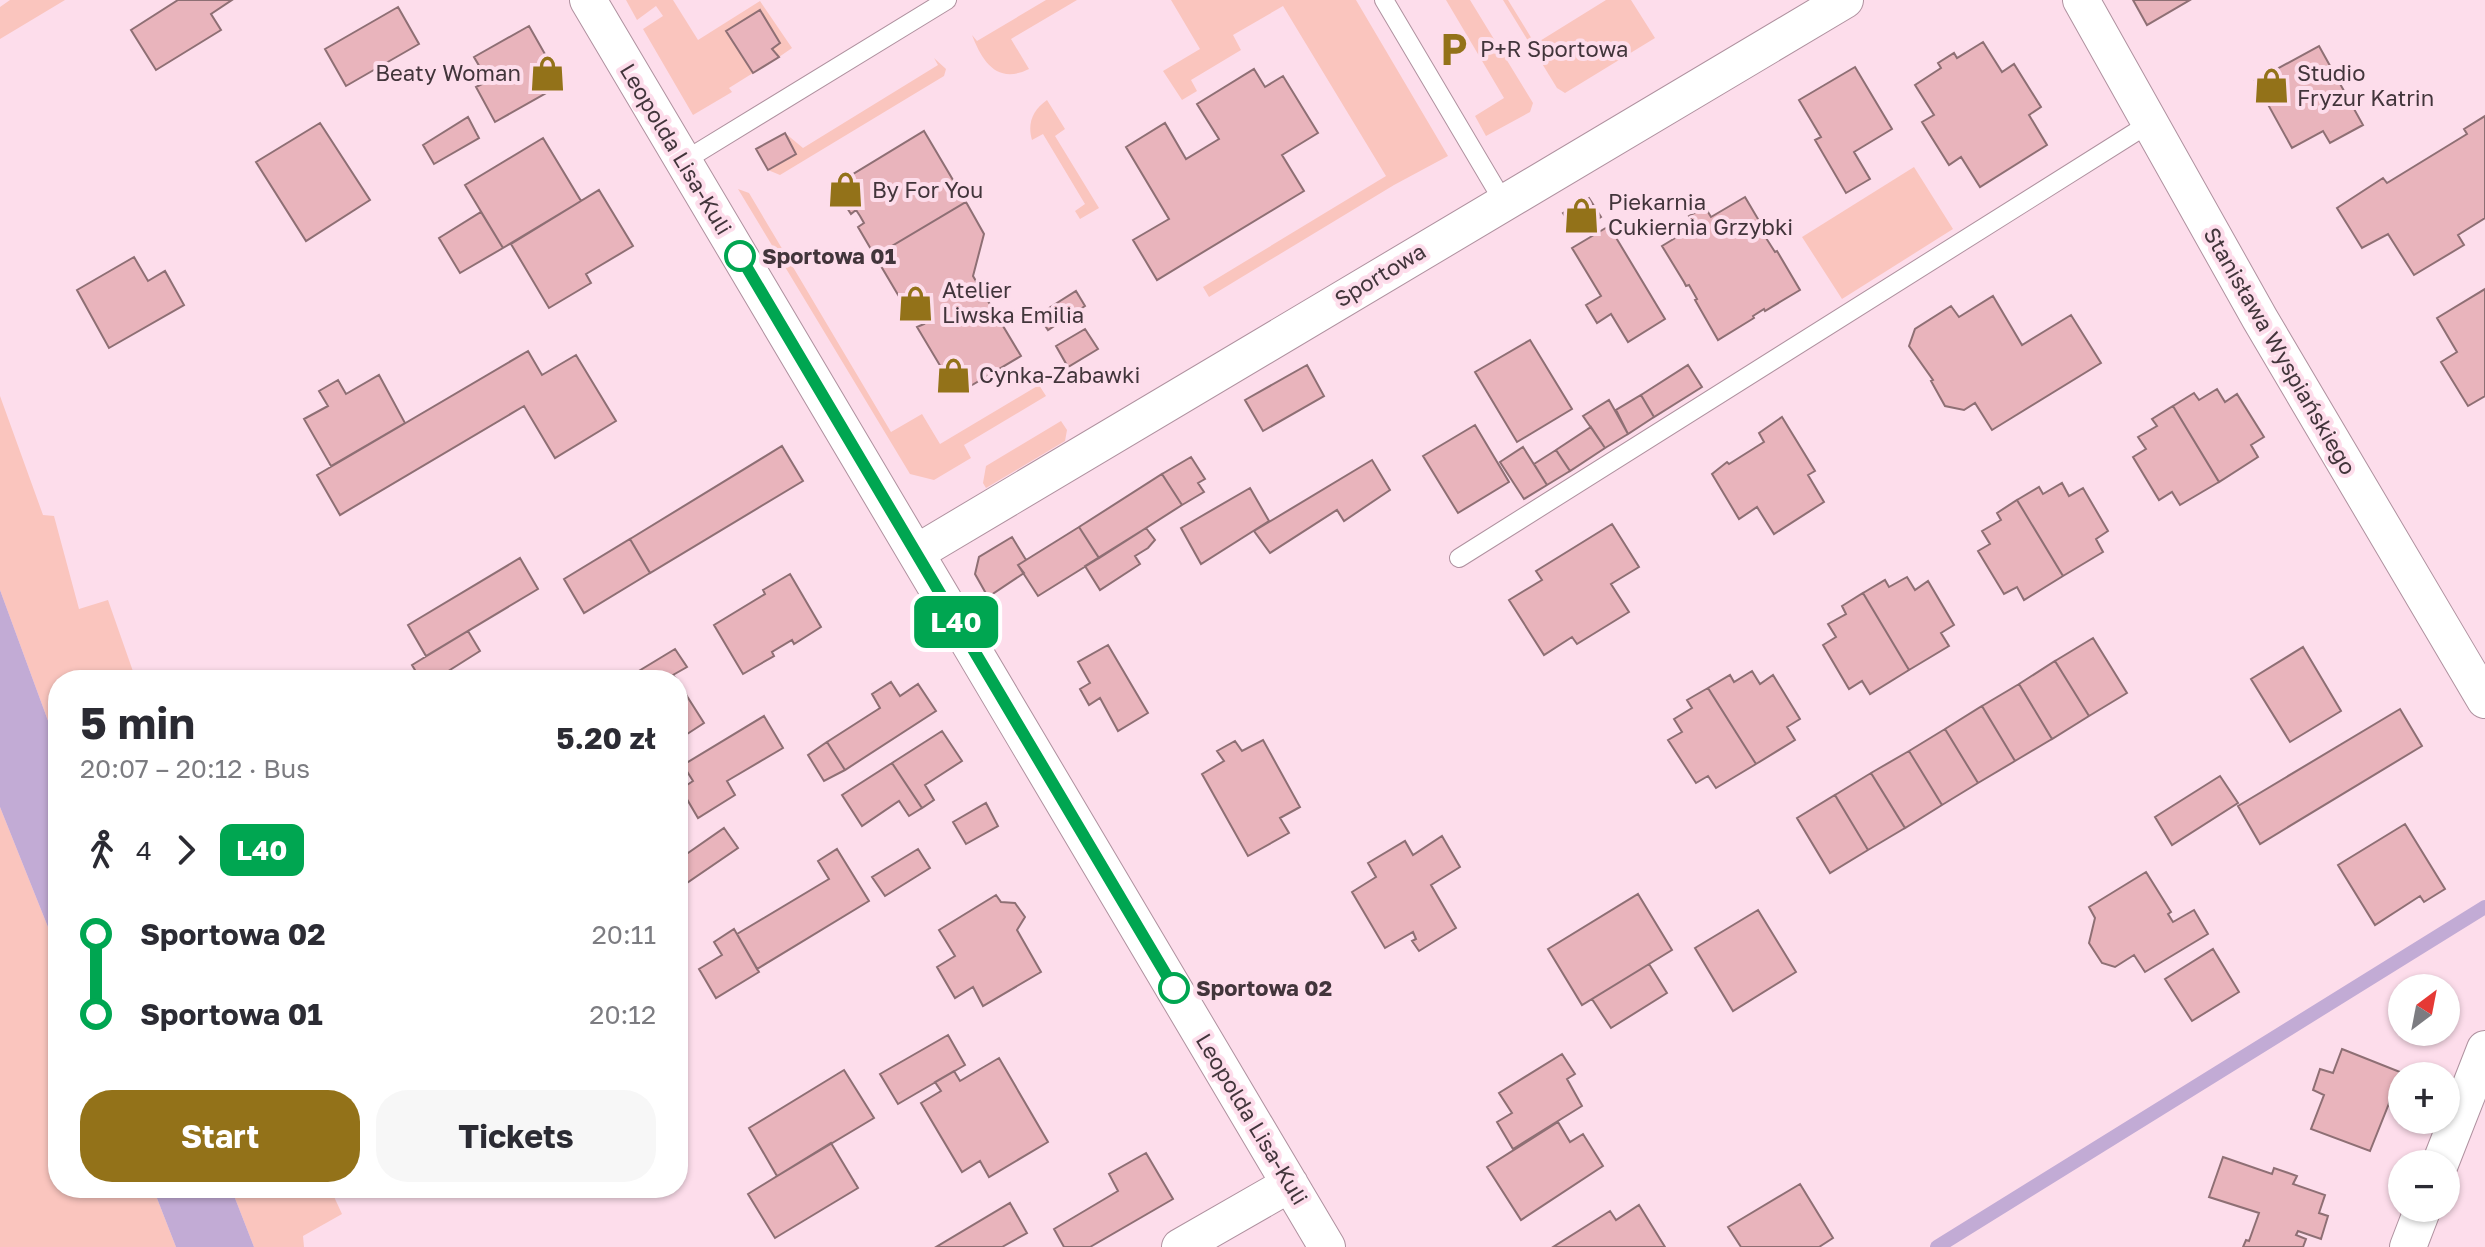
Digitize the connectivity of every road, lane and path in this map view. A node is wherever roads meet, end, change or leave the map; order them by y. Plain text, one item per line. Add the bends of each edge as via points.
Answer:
1 (588, 0) edge
2 (947, 0) edge
3 (1384, 0) edge
4 (1845, 0) edge
5 (2081, 0) edge
6 (2150, 123) junction
7 (684, 161) junction
8 (1503, 201) junction
9 (916, 553) junction
10 (1459, 558) dead end
11 (2485, 700) edge
12 (2485, 1049) edge
13 (2445, 1150) edge
14 (1290, 1184) junction
15 (2418, 1222) edge
16 (1180, 1247) edge
17 (1327, 1247) edge
18 (2408, 1247) edge

1 - 7 street, Leopolda Lisa-Kuli
2 - 7 lane
3 - 8 lane
4 - 8 street, Sportowa
5 - 6 street, Stanisława Wyspiańskiego
6 - 10 lane
6 - 11 street, Stanisława Wyspiańskiego
7 - 9 street, Leopolda Lisa-Kuli
8 - 9 street, Sportowa
9 - 14 street, Leopolda Lisa-Kuli
12 - 13 street
14 - 16 street
14 - 17 street, Leopolda Lisa-Kuli
15 - 18 street

